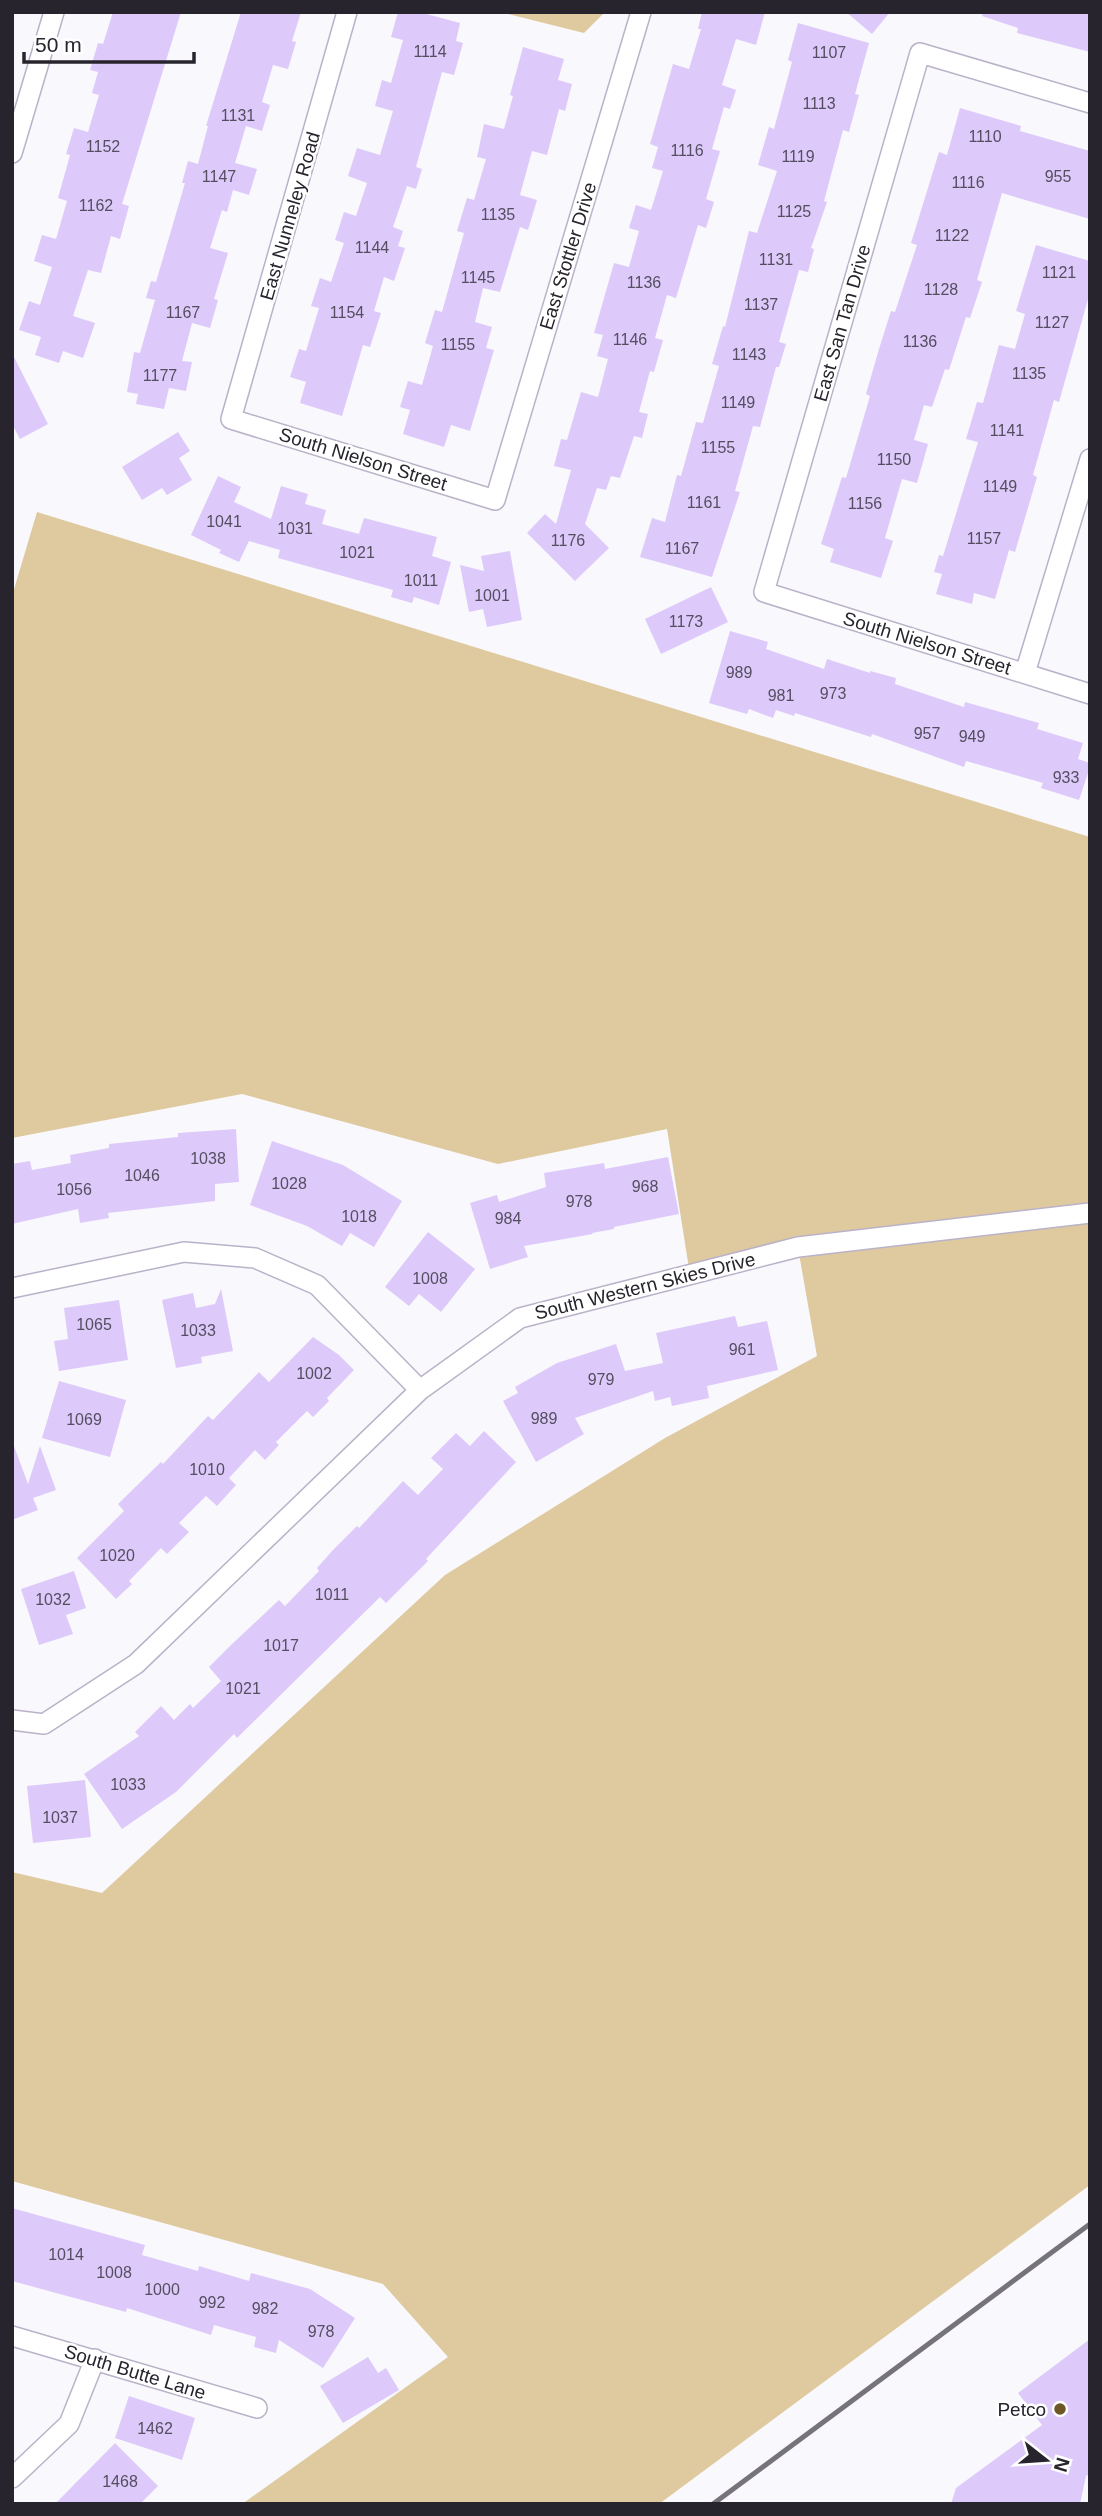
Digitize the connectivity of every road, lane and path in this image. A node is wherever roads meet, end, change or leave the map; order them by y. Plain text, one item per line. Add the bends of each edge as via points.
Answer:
1 (54, 12) edge
2 (347, 12) edge
3 (641, 12) edge
4 (1090, 103) edge
5 (12, 153) edge
6 (231, 419) joint
7 (1090, 459) edge
8 (495, 500) joint
9 (764, 593) joint
10 (1025, 673) junction
11 (1090, 694) edge
12 (1090, 1213) edge
13 (12, 1288) edge
14 (419, 1390) junction
15 (12, 1720) edge
16 (12, 2336) edge
17 (95, 2359) junction
18 (257, 2408) dead end
19 (12, 2478) edge

1 - 5 street
2 - 6 street, East Nunneley Road
3 - 8 street, East Stottler Drive
4 - 9 street, East San Tan Drive via 920,54
6 - 8 street, South Nielson Street
7 - 10 street
9 - 10 street, South Nielson Street
10 - 11 street, South Nielson Street
12 - 14 street, South Western Skies Drive via 798,1247 520,1318
13 - 14 street via 184,1252 255,1258 317,1285
14 - 15 street, South Western Skies Drive via 136,1664 44,1724
16 - 17 street, South Butte Lane
17 - 18 street, South Butte Lane
17 - 19 street via 69,2424

